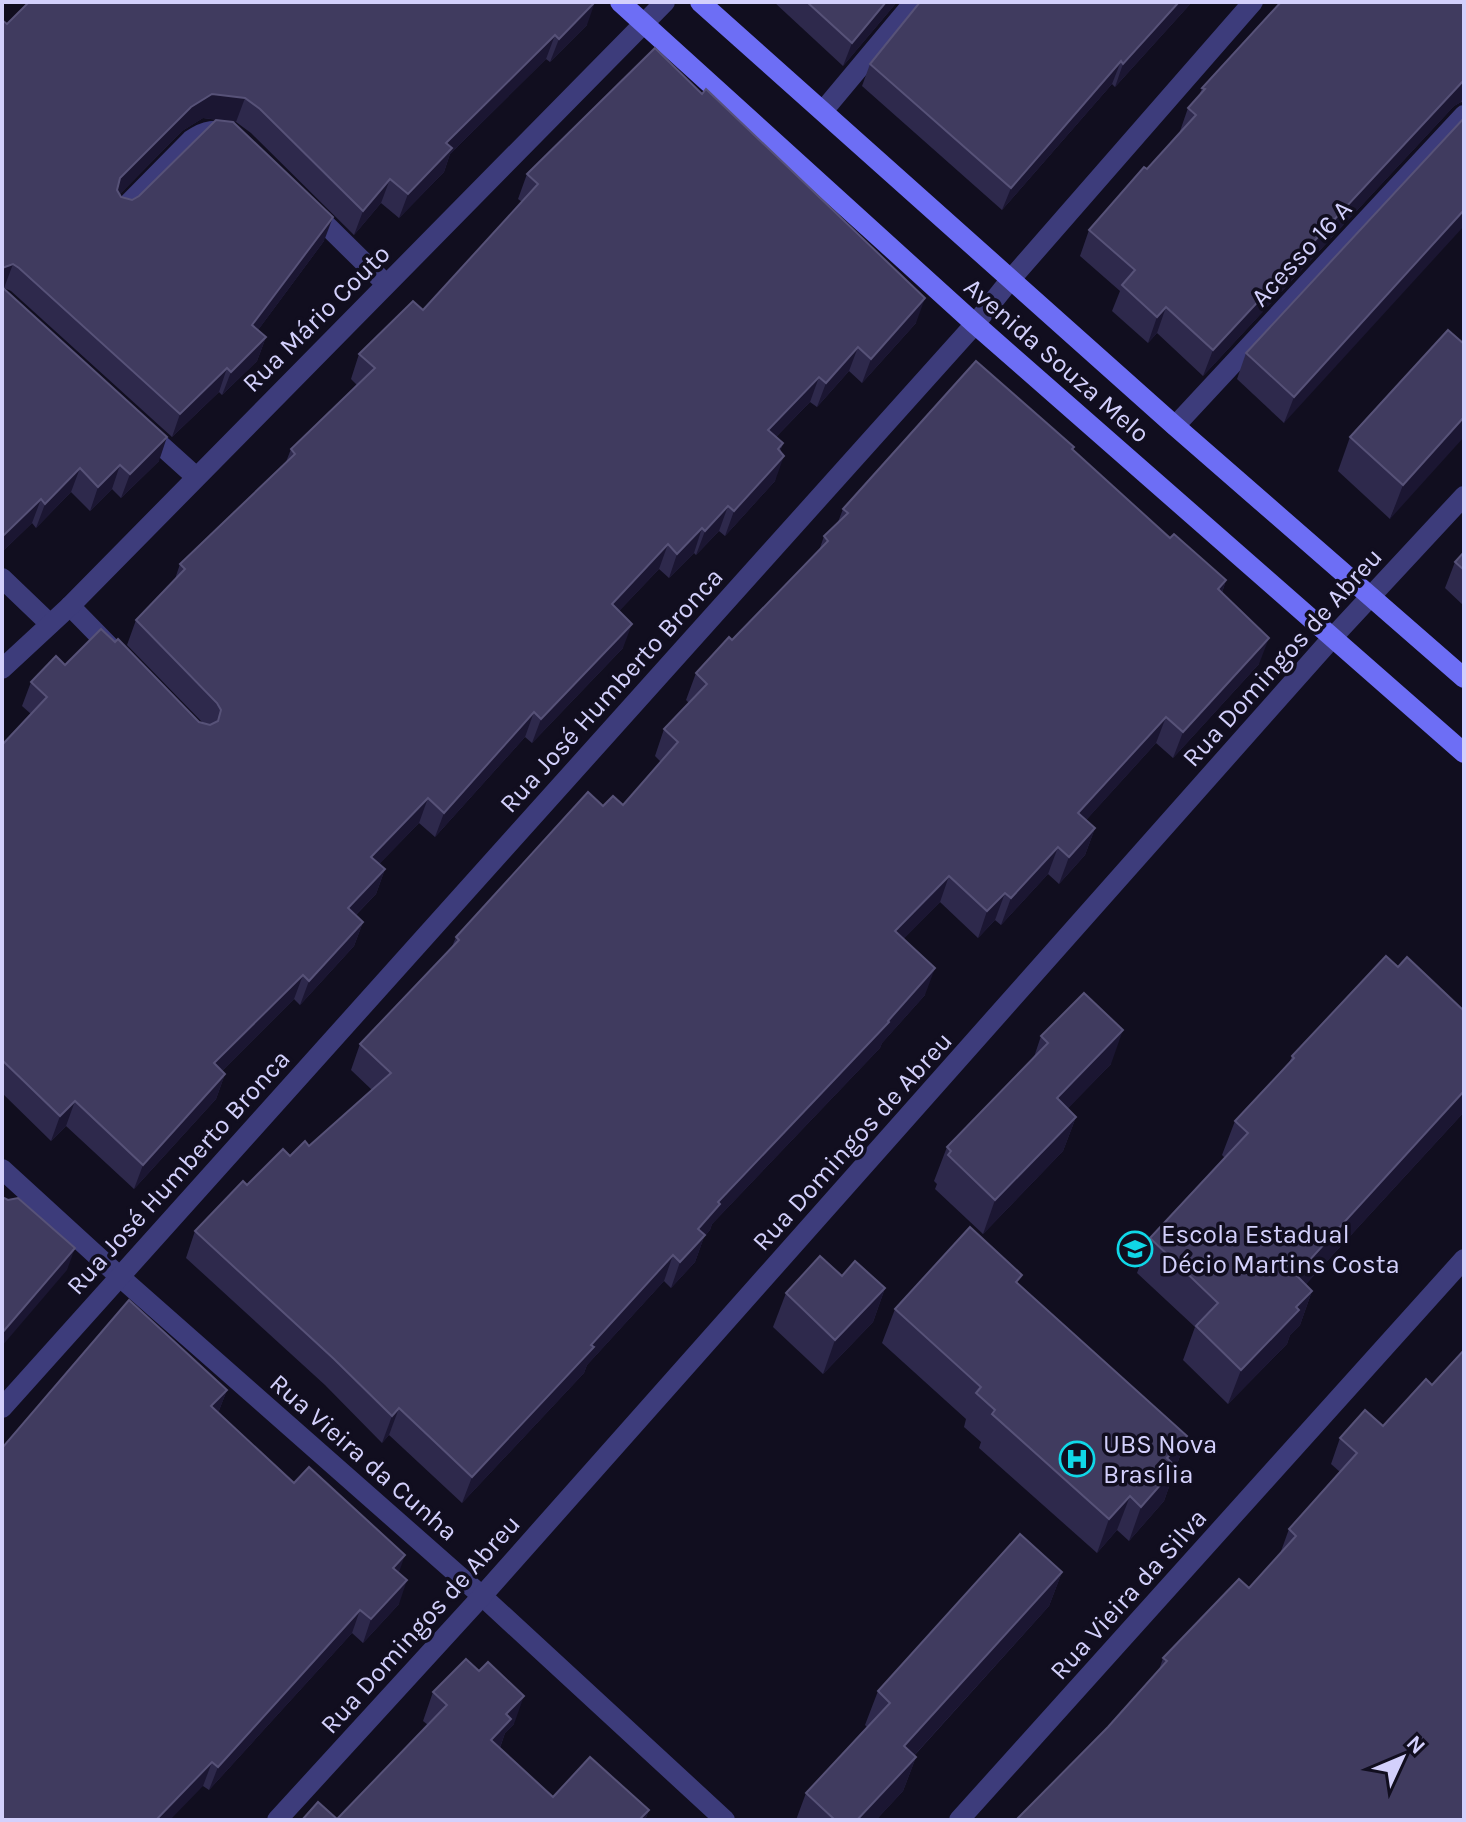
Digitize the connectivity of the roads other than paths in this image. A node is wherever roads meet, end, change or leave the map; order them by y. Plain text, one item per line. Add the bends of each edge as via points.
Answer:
1 (620, 2) edge
2 (665, 2) edge
3 (700, 2) edge
4 (914, 2) edge
5 (1253, 2) edge
6 (645, 25) junction
7 (823, 111) junction
8 (1464, 115) edge
9 (253, 153) edge
10 (297, 197) edge
11 (121, 211) edge
12 (1011, 279) junction
13 (386, 284) junction
14 (975, 324) junction
15 (127, 415) edge
16 (1175, 426) junction
17 (195, 476) junction
18 (1464, 496) edge
19 (2, 578) edge
20 (1372, 595) junction
21 (70, 606) junction
22 (50, 624) junction
23 (1333, 637) junction
24 (2, 669) edge
25 (134, 672) edge
26 (1464, 678) edge
27 (1464, 753) edge
28 (2, 1169) edge
29 (1464, 1259) edge
30 (119, 1276) junction
31 (2, 1408) edge
32 (482, 1596) junction
33 (277, 1820) edge
34 (725, 1820) edge
35 (959, 1820) edge

1 - 6 street, Avenida Souza Melo
2 - 6 street, Rua Mário Couto
3 - 7 street, Avenida Souza Melo
4 - 7 street
5 - 12 street, Rua José Humberto Bronca
6 - 13 street, Rua Mário Couto
6 - 14 street, Avenida Souza Melo
7 - 12 street, Avenida Souza Melo
8 - 16 street, Acesso 16 A
9 - 11 street via 229,133 203,131
10 - 13 street
12 - 14 street, Rua José Humberto Bronca
12 - 16 street, Avenida Souza Melo
13 - 17 street, Rua Mário Couto
14 - 23 street, Avenida Souza Melo
14 - 30 street, Rua José Humberto Bronca
15 - 17 street
16 - 20 street, Avenida Souza Melo
17 - 21 street, Rua Mário Couto
18 - 20 street, Rua Domingos de Abreu
19 - 22 street
20 - 23 street, Rua Domingos de Abreu
20 - 26 street, Avenida Souza Melo
21 - 22 street, Rua Mário Couto
21 - 25 street
22 - 24 street, Rua Mário Couto
23 - 27 street, Avenida Souza Melo
23 - 32 street, Rua Domingos de Abreu
28 - 30 street, Rua Vieira da Cunha via 18,1194
29 - 35 street, Rua Vieira da Silva
30 - 31 street, Rua José Humberto Bronca
30 - 32 street, Rua Vieira da Cunha
32 - 33 street, Rua Domingos de Abreu
32 - 34 street, Rua Vieira da Cunha

